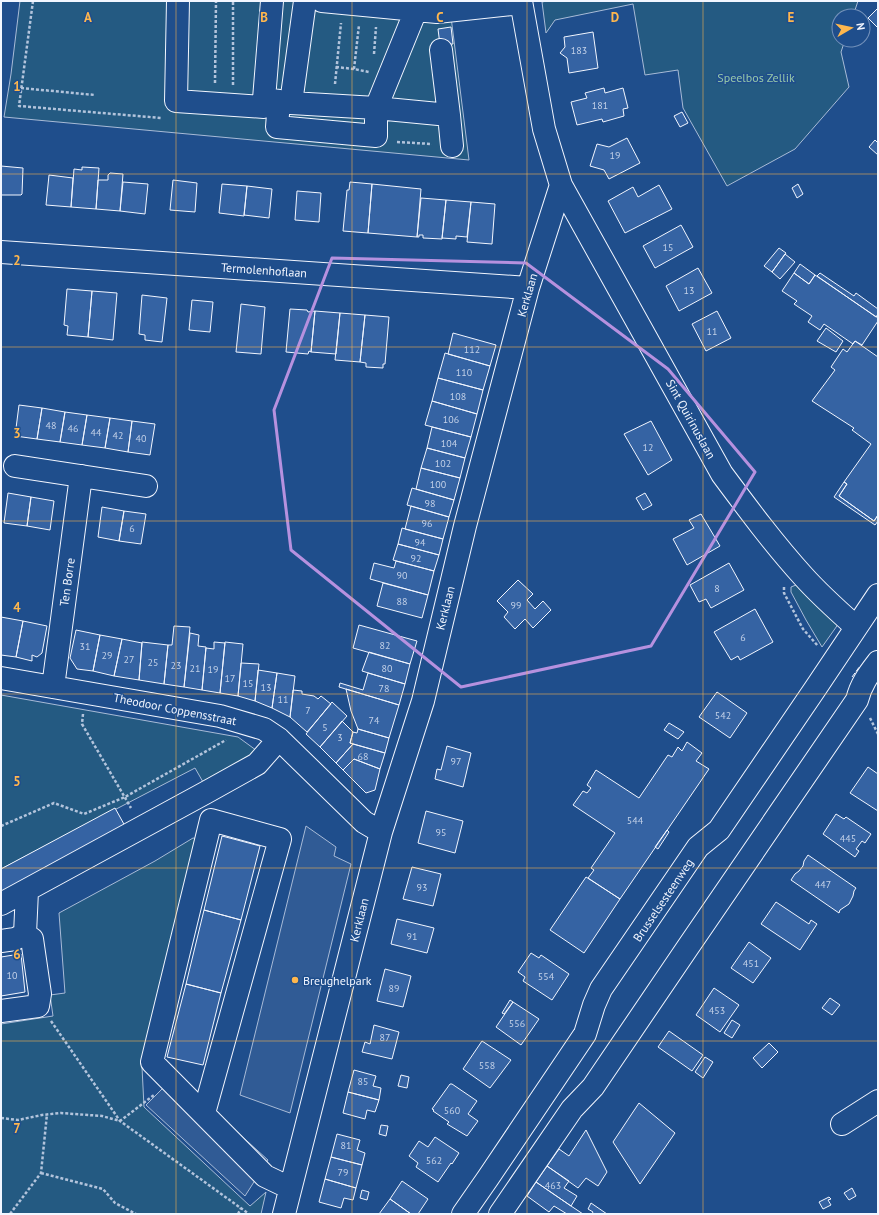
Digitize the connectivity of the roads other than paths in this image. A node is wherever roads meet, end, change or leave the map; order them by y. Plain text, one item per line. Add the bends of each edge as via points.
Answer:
1 (178, 1) edge
2 (272, 1) edge
3 (306, 1) edge
4 (322, 1) edge
5 (521, 2) edge
6 (430, 7) edge
7 (441, 50) dead end
8 (278, 101) junction
9 (376, 108) junction
10 (449, 115) junction
11 (452, 146) road end
12 (561, 185) junction
13 (1, 252) edge
14 (528, 288) junction
15 (15, 466) dead end
16 (81, 476) junction
17 (146, 486) dead end
18 (878, 595) edge
19 (856, 628) junction
20 (878, 662) edge
21 (1, 678) edge
22 (53, 687) junction
23 (279, 739) junction
24 (381, 832) junction
25 (27, 891) junction
26 (1, 904) edge
27 (25, 934) junction
28 (1, 941) edge
29 (1, 1011) edge
30 (878, 1102) edge
31 (204, 1114) junction
32 (842, 1124) dead end
33 (290, 1188) junction
34 (284, 1214) edge
35 (462, 1214) edge
36 (500, 1214) edge

1 - 8 street via 176,101 264,107
2 - 8 street
3 - 8 street
4 - 6 street
5 - 6 street
5 - 12 street via 544,129
6 - 9 street via 388,79
7 - 10 street
8 - 9 street
8 - 9 street via 277,127 376,136
9 - 10 street
10 - 11 street
12 - 14 street, Kerklaan
12 - 19 street, Sint Quirinuslaan via 722,474 802,575
13 - 14 street, Termolenhoflaan
14 - 24 street, Kerklaan via 465,526 423,701
15 - 16 street
16 - 17 street
16 - 22 street, Ten Borre
18 - 19 street, Brusselsesteenweg
19 - 35 street, Brusselsesteenweg via 719,830 698,847 601,989 585,1034
20 - 36 street via 863,681 857,700 594,1087 572,1109
21 - 22 street, Theodoor Coppensstraat
22 - 23 street, Theodoor Coppensstraat via 220,716 252,725
23 - 24 street, Theodoor Coppensstraat via 364,822
23 - 25 street via 257,764
24 - 33 street, Kerklaan
25 - 26 street
25 - 27 street
27 - 28 street
27 - 29 street via 32,939 40,994 38,1006
30 - 32 street
31 - 31 street via 280,839 211,820 152,1062
31 - 33 street via 265,1176
33 - 34 street, Kerklaan

